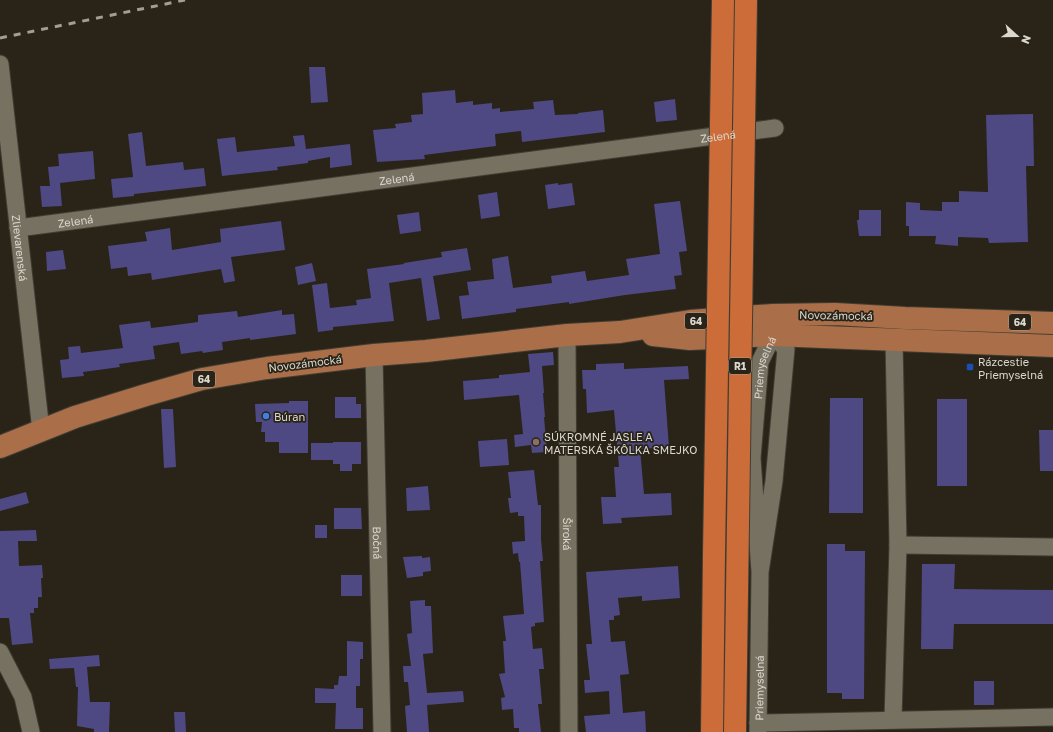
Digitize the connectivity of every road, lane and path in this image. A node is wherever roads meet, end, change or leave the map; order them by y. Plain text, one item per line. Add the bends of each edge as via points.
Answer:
1 (723, 0) edge
2 (746, 0) edge
3 (0, 64) edge
4 (775, 128) dead end
5 (18, 228) junction
6 (1053, 323) edge
7 (773, 325) junction
8 (567, 335) junction
9 (894, 340) junction
10 (1053, 346) edge
11 (374, 355) junction
12 (41, 431) junction
13 (0, 447) edge
14 (898, 545) junction
15 (1053, 547) edge
16 (760, 572) junction
17 (0, 652) edge
18 (1053, 717) edge
19 (893, 719) junction
20 (758, 727) edge
21 (31, 732) edge
22 (382, 732) edge
23 (569, 732) edge
24 (712, 732) edge
25 (735, 732) edge

1 - 24 highway, R1, bridge
2 - 25 highway, R1, bridge
3 - 5 street, Zlievarenská
4 - 5 street, Zelená
5 - 12 street, Zlievarenská
6 - 7 main road, Novozámocká / 64 via 835,314
7 - 8 main road, Novozámocká / 64 via 690,321 620,332
7 - 9 main road, Novozámocká / 64
7 - 16 street, Priemyselná via 760,362 752,458
7 - 16 street, Priemyselná via 786,349 774,481
8 - 11 main road, Novozámocká / 64
8 - 23 street, Široká
9 - 10 main road, Novozámocká / 64
9 - 14 street
11 - 12 main road, Novozámocká / 64 via 202,379 75,417
11 - 22 street, Bočná
12 - 13 main road, Novozámocká / 64
14 - 15 street
14 - 19 street
16 - 20 street, Priemyselná
17 - 21 street via 23,697
18 - 19 street
19 - 20 street

